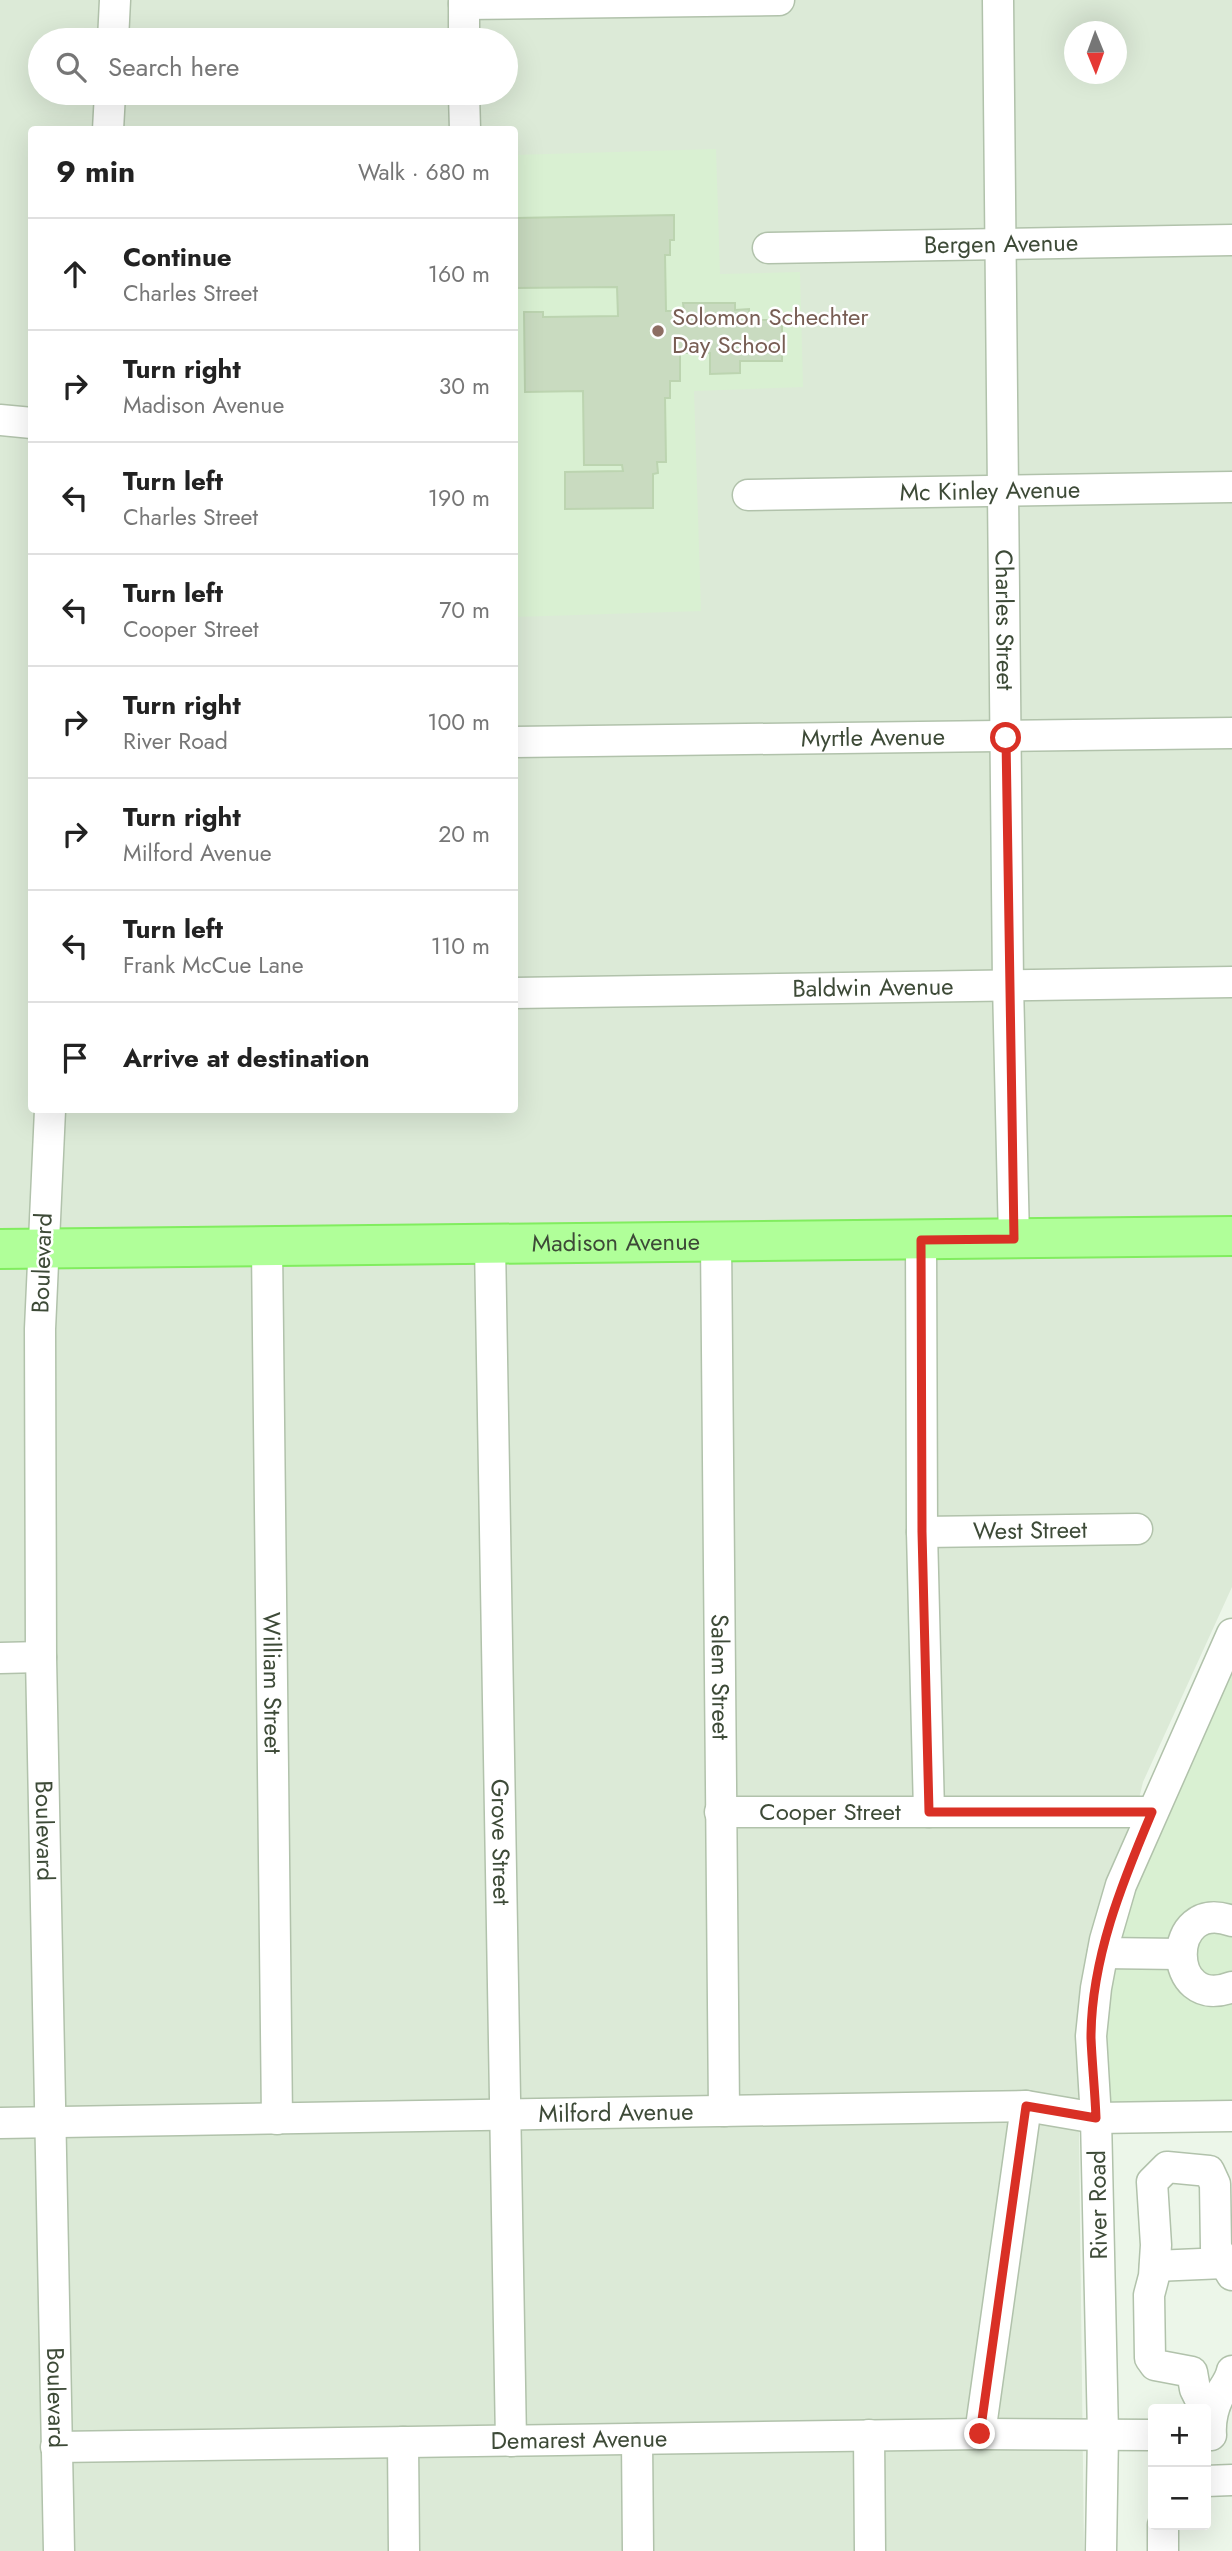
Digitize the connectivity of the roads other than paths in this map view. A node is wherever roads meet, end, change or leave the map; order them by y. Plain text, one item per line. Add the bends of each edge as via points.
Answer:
1 (115, 0) edge
2 (779, 0) edge
3 (998, 0) edge
4 (464, 2) edge
5 (114, 28) edge
6 (464, 28) edge
7 (109, 105) edge
8 (464, 105) edge
9 (108, 126) edge
10 (465, 126) edge
11 (1232, 240) edge
12 (1000, 244) junction
13 (768, 248) dead end
14 (0, 420) edge
15 (28, 423) edge
16 (1232, 487) edge
17 (1003, 490) junction
18 (748, 495) dead end
19 (1232, 733) edge
20 (1006, 738) junction
21 (518, 743) edge
22 (1232, 982) edge
23 (1008, 984) junction
24 (518, 993) edge
25 (50, 1113) edge
26 (1232, 1236) edge
27 (1014, 1239) junction
28 (921, 1240) junction
29 (716, 1241) junction
30 (490, 1244) junction
31 (267, 1247) junction
32 (43, 1249) junction
33 (0, 1250) edge
34 (1137, 1529) dead end
35 (922, 1532) junction
36 (1232, 1634) edge
37 (41, 1657) junction
38 (0, 1658) edge
39 (720, 1812) junction
40 (929, 1812) junction
41 (1152, 1812) junction
42 (1232, 1921) edge
43 (1102, 1953) junction
44 (1180, 1954) junction
45 (1232, 1987) edge
46 (1026, 2106) junction
47 (724, 2111) junction
48 (505, 2115) junction
49 (1232, 2116) edge
50 (1096, 2118) junction
51 (277, 2119) junction
52 (51, 2122) junction
53 (0, 2123) edge
54 (1155, 2266) junction
55 (1228, 2269) edge
56 (1232, 2370) edge
57 (1192, 2372) junction
58 (1212, 2424) edge
59 (980, 2434) junction
60 (1103, 2434) junction
61 (869, 2435) junction
62 (1148, 2435) edge
63 (638, 2439) junction
64 (511, 2441) junction
65 (403, 2442) junction
66 (57, 2447) junction
67 (1232, 2480) edge
68 (1211, 2482) edge
69 (1163, 2530) edge
70 (59, 2551) edge
71 (404, 2551) edge
72 (638, 2551) edge
73 (870, 2551) edge
74 (1101, 2551) edge
75 (1163, 2551) edge

1 - 5 street
2 - 4 street
3 - 12 street, Charles Street
4 - 6 street
7 - 9 street
8 - 10 street
11 - 12 street, Bergen Avenue
12 - 13 street, Bergen Avenue
12 - 17 street, Charles Street
14 - 15 street
16 - 17 street, Mc Kinley Avenue
17 - 18 street, Mc Kinley Avenue
17 - 20 street, Charles Street
19 - 20 street, Myrtle Avenue
20 - 21 street, Myrtle Avenue
20 - 23 street, Charles Street
22 - 23 street, Baldwin Avenue
23 - 24 street, Baldwin Avenue
23 - 27 street, Charles Street
25 - 32 street, Boulevard
26 - 27 main road, Madison Avenue
27 - 28 main road, Madison Avenue
28 - 29 main road, Madison Avenue
28 - 35 street
29 - 30 main road, Madison Avenue
29 - 39 street, Salem Street
30 - 31 main road, Madison Avenue
30 - 48 street, Grove Street
31 - 32 main road, Madison Avenue
31 - 51 street, William Street
32 - 33 main road, Madison Avenue
32 - 37 street, Boulevard
34 - 35 street, West Street
35 - 40 street
36 - 41 street, River Road
37 - 38 street
37 - 52 street, Boulevard
39 - 40 street, Cooper Street
39 - 47 street, Salem Street
40 - 41 street, Cooper Street
41 - 43 street, River Road via 1121,1885
42 - 44 street via 1211,1918 1199,1922 1182,1941
43 - 44 street
43 - 50 street, River Road via 1091,2036
44 - 45 street via 1195,1984 1217,1991
46 - 47 street, Milford Avenue
46 - 50 street, Milford Avenue
46 - 59 street
47 - 48 street, Milford Avenue
48 - 51 street, Milford Avenue
48 - 64 street, Grove Street
49 - 50 street, Milford Avenue
50 - 60 street, River Road
51 - 52 street, Milford Avenue
52 - 53 street, Milford Avenue
52 - 66 street, Boulevard
54 - 55 street
54 - 55 street via 1152,2182 1167,2167 1209,2171 1215,2184 1216,2248
54 - 57 street via 1149,2295 1152,2363
56 - 57 street
56 - 58 street
57 - 58 street
59 - 60 street, Demarest Avenue
59 - 61 street, Demarest Avenue
60 - 62 street, Demarest Avenue
60 - 74 street, River Road
61 - 63 street, Demarest Avenue
61 - 73 street
63 - 64 street, Demarest Avenue
63 - 72 street
64 - 65 street, Demarest Avenue
65 - 66 street, Demarest Avenue
65 - 71 street
66 - 70 street, Boulevard
67 - 68 street
69 - 75 street

